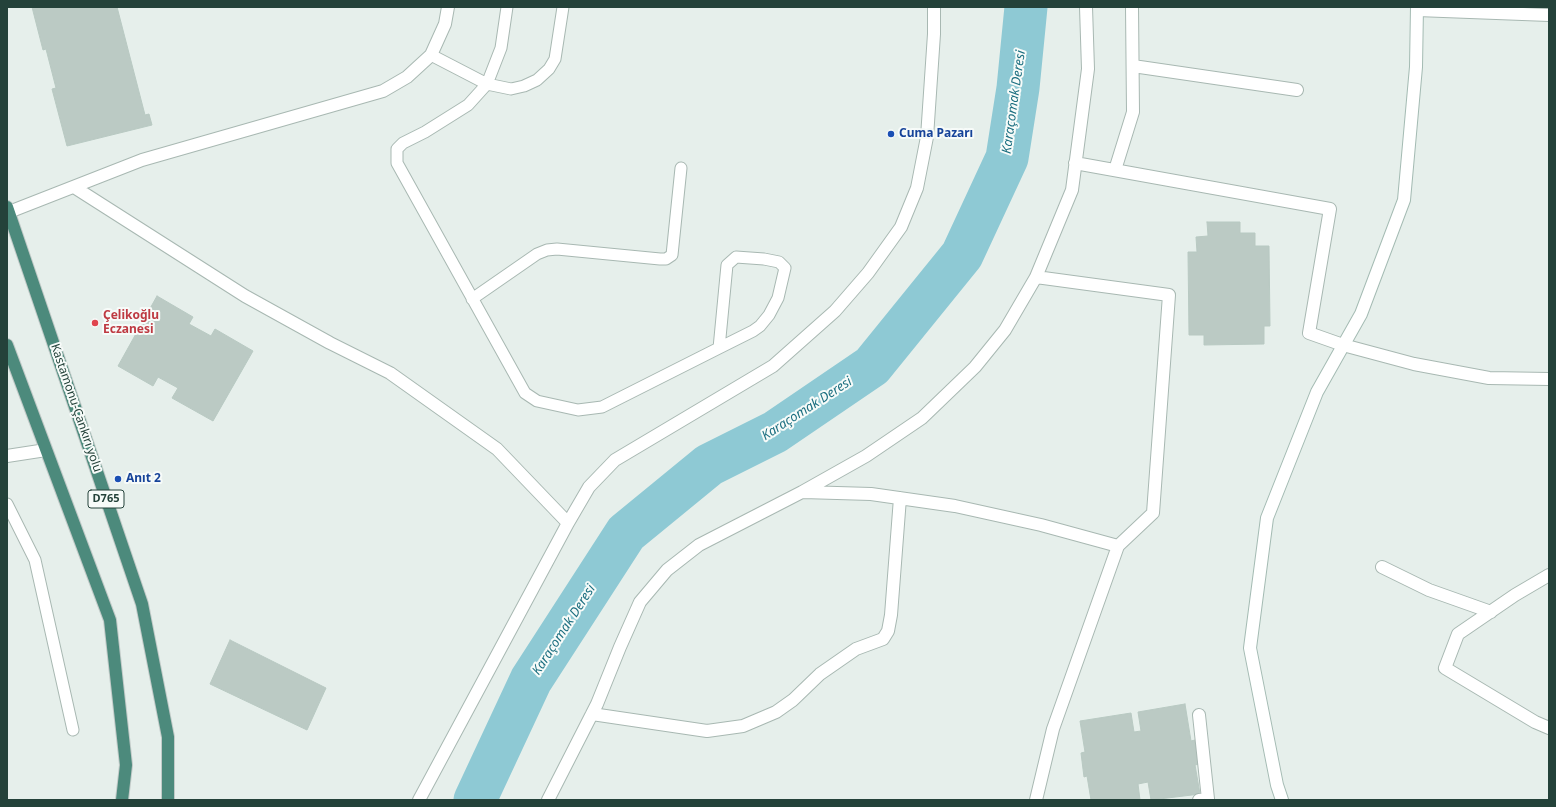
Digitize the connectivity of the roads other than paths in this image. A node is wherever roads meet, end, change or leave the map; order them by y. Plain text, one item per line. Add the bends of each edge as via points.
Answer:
1 (448, 7) edge
2 (507, 7) edge
3 (563, 7) edge
4 (934, 7) edge
5 (1086, 7) edge
6 (1132, 7) edge
7 (1417, 8) edge
8 (1549, 15) edge
9 (431, 55) junction
10 (1133, 66) junction
11 (487, 84) junction
12 (1297, 90) dead end
13 (1075, 162) junction
14 (681, 168) dead end
15 (1115, 170) junction
16 (74, 187) junction
17 (8, 210) edge
18 (1036, 277) junction
19 (472, 298) junction
20 (7, 345) edge
21 (1343, 345) junction
22 (718, 348) junction
23 (1549, 378) edge
24 (46, 450) junction
25 (7, 456) edge
26 (802, 492) junction
27 (900, 498) junction
28 (7, 504) edge
29 (568, 523) junction
30 (1118, 546) junction
31 (1382, 567) dead end
32 (1549, 575) edge
33 (1491, 612) junction
34 (592, 714) junction
35 (1199, 715) dead end
36 (1549, 728) edge
37 (73, 730) dead end
38 (122, 800) edge
39 (168, 800) edge
40 (419, 800) edge
41 (548, 800) edge
42 (1036, 800) edge
43 (1199, 800) edge
44 (1282, 800) edge

1 - 9 street via 445,24
2 - 11 lane via 501,48
3 - 11 lane via 555,59 549,69 537,80 524,86 511,89
4 - 29 street via 927,137 917,188 901,227 868,273 835,311 773,366 615,460 589,487
5 - 13 street via 1088,69
6 - 10 street
7 - 8 street
7 - 21 street via 1416,67 1404,200 1361,314
9 - 11 lane
9 - 16 street via 418,68 383,91 142,160
10 - 12 street
10 - 15 street via 1133,112
11 - 19 lane via 468,105 397,149 397,163
13 - 15 street
13 - 18 street via 1072,190
14 - 19 lane via 672,255 666,259 547,250 537,254
15 - 21 street via 1330,209 1309,333
16 - 17 street
16 - 29 street via 244,296 390,373 497,449
17 - 39 highway, Kastamonu-Çankırı yolu / D765 via 142,604 168,737
18 - 26 street via 1005,330 975,367 922,418 866,456
18 - 30 street via 1169,295 1153,513
19 - 22 lane via 525,393 537,401 556,406 578,410 602,407
20 - 24 highway
21 - 23 street via 1414,364 1489,378
21 - 44 street via 1317,392 1267,518 1250,648
22 - 22 lane via 760,326 769,315 778,298 785,268 779,262 736,257 727,265
24 - 25 street
24 - 38 highway via 110,620 126,765
26 - 27 street via 871,494
26 - 34 street via 699,545 667,570 640,602
27 - 30 street via 955,506 1041,525
27 - 34 street via 891,615 888,631 883,639 856,649 820,674 793,700 776,712 743,726 707,731
28 - 37 lane via 35,560
29 - 40 street
30 - 42 street via 1053,729
31 - 33 street via 1429,590
32 - 33 street
33 - 36 street via 1458,634 1445,668
34 - 41 street
35 - 43 street via 1208,799

